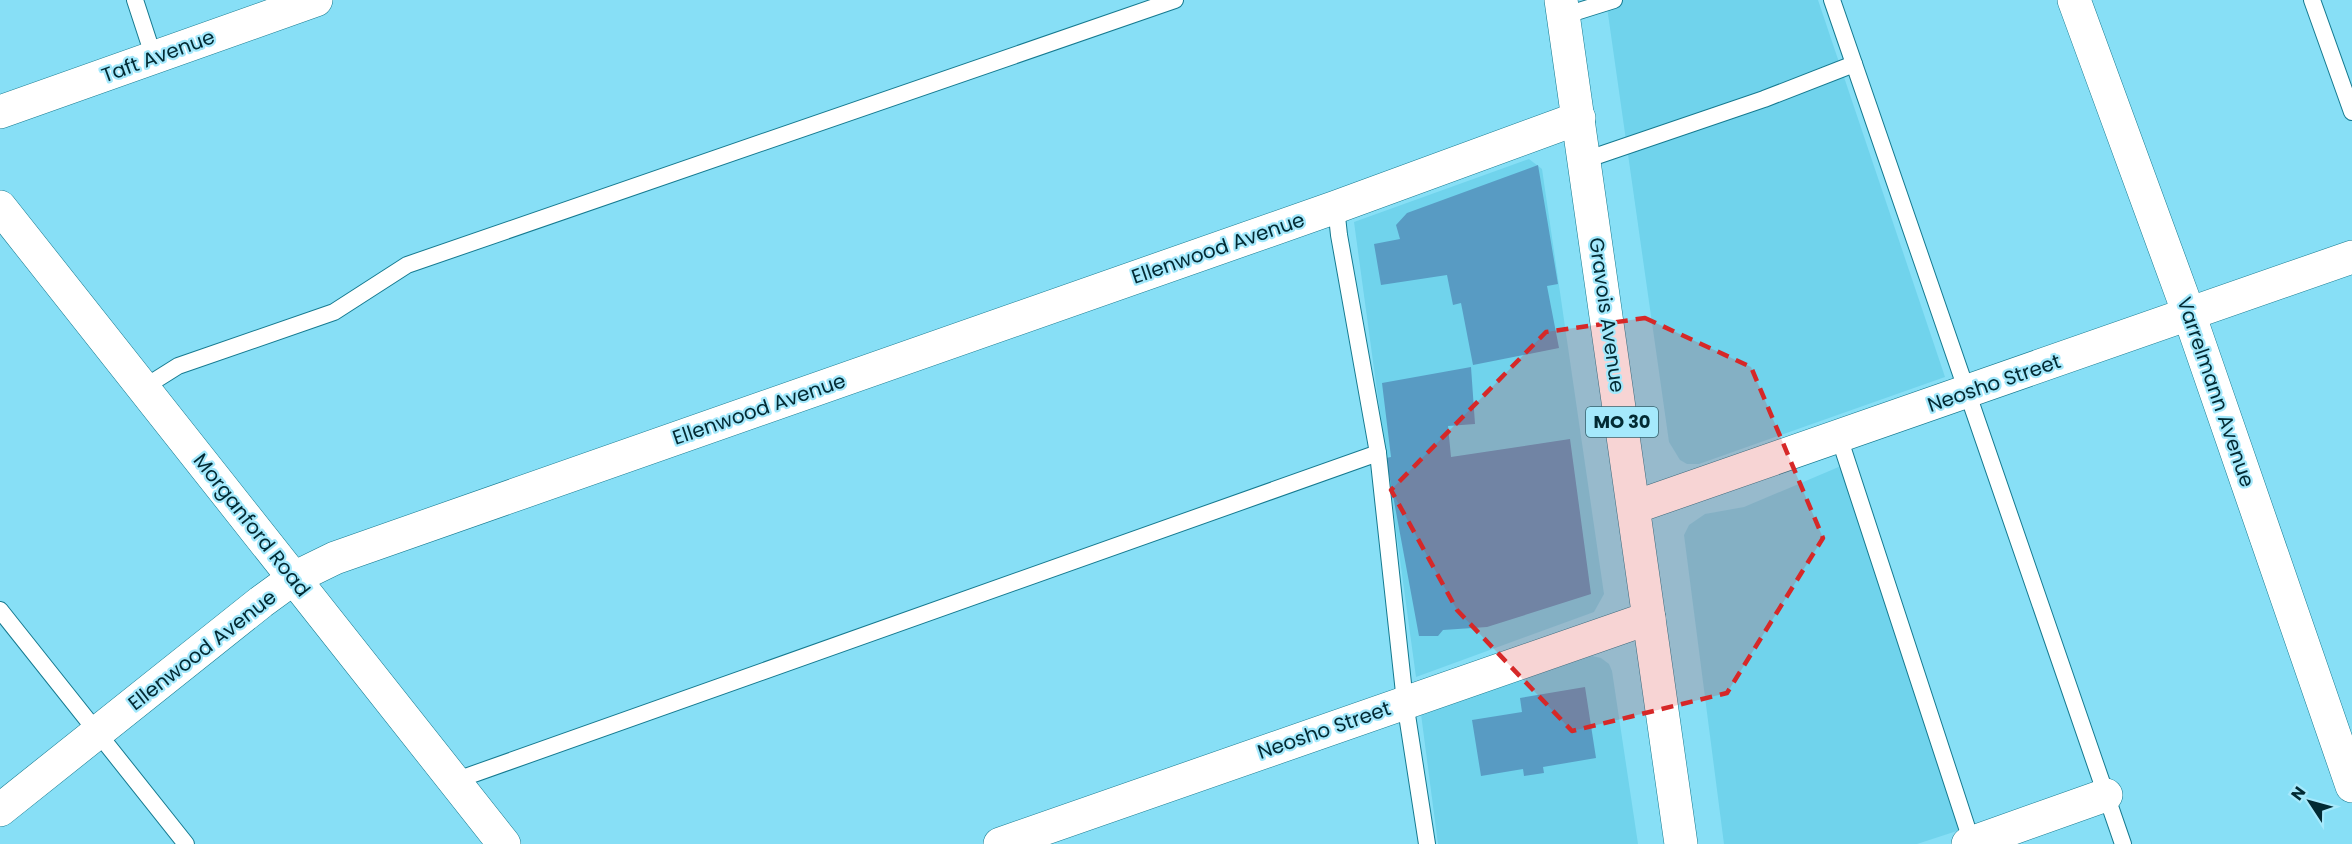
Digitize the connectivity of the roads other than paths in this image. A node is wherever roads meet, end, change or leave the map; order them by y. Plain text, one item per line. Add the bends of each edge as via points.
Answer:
1 (135, 0) edge
2 (316, 0) edge
3 (1175, 0) edge
4 (1614, 0) edge
5 (1832, 0) edge
6 (2074, 0) edge
7 (2312, 0) edge
8 (1562, 8) edge
9 (154, 58) junction
10 (1854, 64) junction
11 (0, 112) edge
12 (2352, 112) edge
13 (1579, 118) junction
14 (1586, 160) junction
15 (0, 207) edge
16 (1336, 207) junction
17 (2352, 257) edge
18 (2189, 314) junction
19 (143, 388) junction
20 (1967, 392) junction
21 (1839, 437) junction
22 (1378, 453) junction
23 (1635, 507) junction
24 (294, 578) junction
25 (0, 610) edge
26 (1649, 618) junction
27 (1405, 702) junction
28 (97, 732) junction
29 (454, 781) junction
30 (2352, 786) edge
31 (2106, 795) junction
32 (0, 810) edge
33 (1970, 843) edge
34 (186, 844) edge
35 (504, 844) edge
36 (1000, 844) edge
37 (1426, 844) edge
38 (1681, 844) edge
39 (2123, 844) edge

1 - 9 lane
2 - 9 street, Taft Avenue
3 - 19 lane via 406,265 334,312 178,366
4 - 8 lane
5 - 10 lane
6 - 18 street, Varrelmann Avenue
7 - 12 lane
8 - 13 street, Gravois Avenue / MO 30
9 - 11 street, Taft Avenue
10 - 14 lane
10 - 20 lane
13 - 14 street, Gravois Avenue / MO 30
13 - 16 street, Ellenwood Avenue
14 - 23 street, Gravois Avenue / MO 30
15 - 19 street, Morganford Road
16 - 22 lane
16 - 24 street, Ellenwood Avenue via 346,554
17 - 18 street, Neosho Street
18 - 20 street, Neosho Street
18 - 30 street, Varrelmann Avenue
19 - 24 street, Morganford Road
20 - 21 street, Neosho Street
20 - 31 lane
21 - 23 street, Neosho Street
21 - 33 lane
22 - 27 lane
22 - 29 lane
23 - 26 street, Gravois Avenue / MO 30
24 - 28 street, Ellenwood Avenue
24 - 29 street, Morganford Road
25 - 28 lane
26 - 27 street, Neosho Street
26 - 38 street, Gravois Avenue / MO 30
27 - 36 street, Neosho Street
27 - 37 lane
28 - 32 street, Ellenwood Avenue
28 - 34 lane
29 - 35 street, Morganford Road
31 - 33 street
31 - 39 lane

